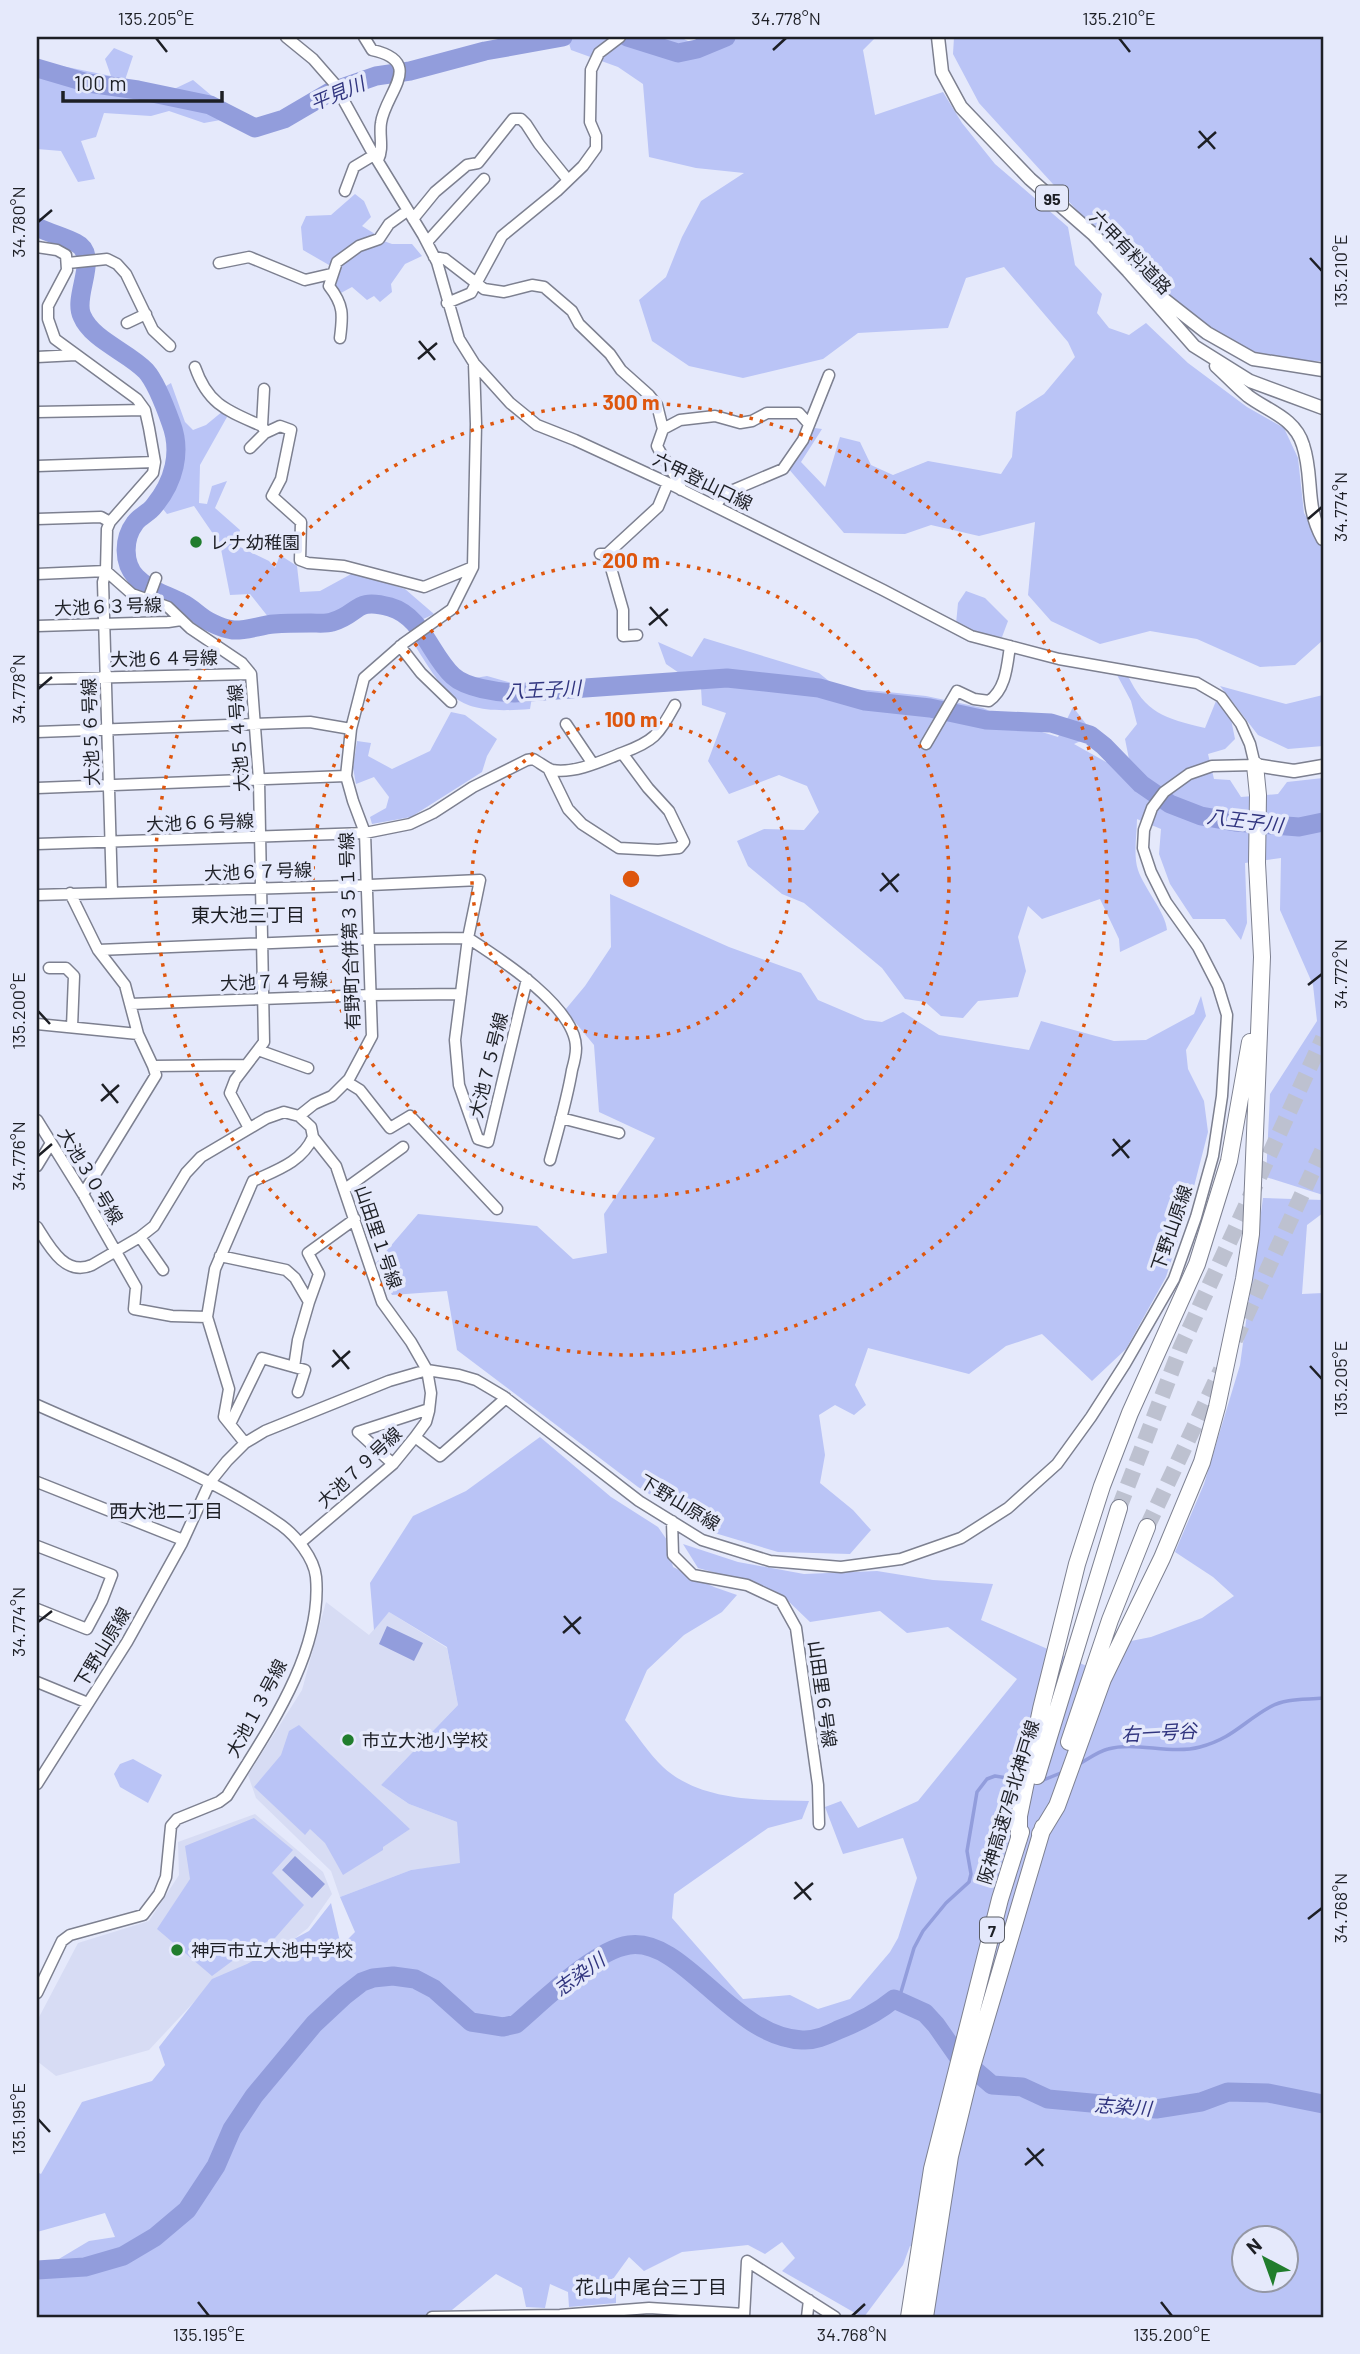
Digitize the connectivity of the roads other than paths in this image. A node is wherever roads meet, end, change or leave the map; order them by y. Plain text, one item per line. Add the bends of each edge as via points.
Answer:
1 (286, 37) edge
2 (364, 37) edge
3 (938, 37) edge
4 (619, 38) edge
5 (376, 158) junction
6 (484, 180) dead end
7 (568, 180) junction
8 (345, 191) dead end
9 (454, 192) dead end
10 (465, 201) junction
11 (410, 215) junction
12 (427, 242) junction
13 (37, 247) edge
14 (435, 257) junction
15 (71, 262) junction
16 (219, 263) dead end
17 (1128, 271) junction
18 (331, 274) junction
19 (476, 285) junction
20 (37, 301) edge
21 (447, 303) junction
22 (48, 306) junction
23 (146, 314) junction
24 (127, 323) dead end
25 (340, 338) dead end
26 (170, 346) dead end
27 (1194, 346) junction
28 (76, 355) junction
29 (37, 357) edge
30 (474, 363) junction
31 (195, 366) dead end
32 (1323, 370) edge
33 (829, 375) dead end
34 (264, 389) dead end
35 (1323, 408) edge
36 (145, 410) junction
37 (37, 412) edge
38 (808, 423) junction
39 (663, 429) junction
40 (264, 430) junction
41 (250, 447) dead end
42 (155, 462) junction
43 (37, 466) edge
44 (668, 483) junction
45 (681, 490) junction
46 (715, 506) junction
47 (37, 519) edge
48 (110, 522) junction
49 (1323, 539) edge
50 (473, 567) junction
51 (106, 571) junction
52 (37, 574) edge
53 (156, 578) dead end
54 (149, 598) junction
55 (181, 620) junction
56 (104, 623) junction
57 (37, 626) edge
58 (637, 635) dead end
59 (400, 646) junction
60 (1010, 646) junction
61 (251, 674) junction
62 (105, 677) junction
63 (37, 679) edge
64 (451, 702) dead end
65 (675, 705) dead end
66 (566, 724) dead end
67 (254, 725) junction
68 (351, 729) junction
69 (107, 730) junction
70 (37, 732) edge
71 (926, 744) dead end
72 (622, 753) junction
73 (593, 765) junction
74 (1255, 765) junction
75 (1323, 765) edge
76 (550, 770) junction
77 (346, 776) junction
78 (259, 780) junction
79 (109, 784) junction
80 (37, 788) edge
81 (365, 833) junction
82 (259, 838) junction
83 (111, 842) junction
84 (37, 844) edge
85 (480, 880) joint
86 (367, 884) junction
87 (261, 888) junction
88 (112, 892) junction
89 (70, 893) junction
90 (37, 895) edge
91 (468, 938) junction
92 (370, 939) junction
93 (263, 944) junction
94 (98, 950) junction
95 (1262, 957) junction
96 (49, 968) dead end
97 (527, 979) junction
98 (461, 994) junction
99 (371, 995) junction
100 (265, 999) junction
101 (130, 1004) junction
102 (37, 1024) edge
103 (72, 1027) junction
104 (138, 1034) junction
105 (258, 1050) junction
106 (246, 1065) junction
107 (153, 1066) junction
108 (308, 1068) dead end
109 (346, 1082) junction
110 (299, 1116) junction
111 (561, 1118) junction
112 (37, 1120) edge
113 (249, 1128) junction
114 (619, 1133) dead end
115 (313, 1137) junction
116 (51, 1143) junction
117 (403, 1147) dead end
118 (550, 1160) dead end
119 (37, 1166) edge
120 (345, 1189) junction
121 (83, 1194) junction
122 (497, 1209) dead end
123 (355, 1219) junction
124 (37, 1227) edge
125 (140, 1237) junction
126 (116, 1251) junction
127 (220, 1256) junction
128 (163, 1270) dead end
129 (309, 1302) junction
130 (207, 1317) junction
131 (294, 1367) junction
132 (427, 1370) junction
133 (298, 1392) dead end
134 (506, 1398) junction
135 (37, 1405) edge
136 (429, 1409) junction
137 (230, 1424) junction
138 (415, 1437) junction
139 (245, 1443) junction
140 (393, 1464) junction
141 (37, 1482) edge
142 (210, 1482) junction
143 (1119, 1508) tunnel mouth
144 (672, 1521) junction
145 (1147, 1527) tunnel mouth
146 (183, 1540) junction
147 (300, 1543) junction
148 (37, 1546) edge
149 (37, 1609) edge
150 (37, 1682) edge
151 (88, 1703) junction
152 (37, 1784) edge
153 (819, 1824) dead end
154 (1040, 1834) junction
155 (1019, 1839) junction
156 (37, 1993) edge
157 (809, 2300) junction
158 (621, 2313) edge
159 (685, 2314) edge
160 (744, 2315) edge
161 (560, 2316) edge
162 (432, 2317) edge
163 (496, 2317) edge
164 (807, 2317) edge
165 (835, 2317) edge
166 (909, 2317) edge
167 (925, 2317) edge

1 - 5 street, 六甲登山口線 via 334,83
2 - 5 street via 373,50 393,59 399,71 396,90 386,104 381,154
3 - 17 main road, 六甲有料道路 / 95 via 942,72 961,107
4 - 7 street via 599,53 592,70 590,122 596,148
5 - 8 street via 354,167
5 - 11 street, 六甲登山口線
6 - 10 street
7 - 11 street via 526,124 513,119 478,163 467,166
7 - 19 street via 502,236
9 - 10 street
10 - 12 street
11 - 12 street, 六甲登山口線
11 - 18 street via 389,224 379,239 337,262
12 - 14 street, 六甲登山口線
13 - 15 street via 57,250
14 - 19 street via 445,259
14 - 21 street, 六甲登山口線
15 - 22 street
15 - 23 street via 107,259 117,264
16 - 18 street via 249,257 305,280
17 - 27 main road, 六甲有料道路 / 95
17 - 32 main road, 95 via 1228,347 1253,359
18 - 25 street via 329,286 340,300 343,318
19 - 21 street via 471,293
19 - 39 street via 504,292 544,287 649,394
20 - 22 street
21 - 30 street, 六甲登山口線 via 459,339
22 - 28 street via 55,340
23 - 24 street
23 - 26 street via 153,330
27 - 35 main road, 六甲有料道路 / 95 via 1250,381
27 - 49 main road, 95 via 1248,396 1284,417 1294,429 1303,444 1309,501
28 - 29 street
28 - 36 street via 137,399
30 - 44 street, 六甲登山口線 via 537,425
30 - 50 street, 有野町合併第３５１号線
31 - 40 street via 206,394
33 - 38 street
34 - 40 street
36 - 37 street
36 - 42 street
38 - 39 street via 799,413 767,413 740,423 715,416 680,420
38 - 46 street via 803,440 783,469 724,494
39 - 45 street via 657,446
40 - 41 street
40 - 50 street via 291,429 281,479 272,496 300,522 300,560 424,587
42 - 43 street
42 - 48 street via 153,474
44 - 45 street, 六甲登山口線
44 - 58 street via 658,507 603,554 623,610 623,635
45 - 46 street, 六甲登山口線
46 - 60 street, 六甲登山口線 via 971,636
47 - 48 street via 101,517
48 - 51 street
50 - 59 street, 有野町合併第３５１号線 via 452,609
51 - 52 street
51 - 54 street, 大池５４号線 via 132,594
51 - 56 street, 大池５６号線
53 - 54 street
54 - 55 street, 大池５４号線
55 - 56 street, 大池６３号線
55 - 61 street, 大池５４号線
56 - 57 street, 大池６３号線
56 - 62 street, 大池５６号線
59 - 64 street
59 - 68 street, 有野町合併第３５１号線 via 364,678
60 - 71 street via 997,695 989,701 957,691
60 - 74 street, 六甲登山口線 via 1197,683 1221,698 1236,717
61 - 62 street, 大池６４号線
61 - 67 street, 大池５４号線
62 - 63 street, 大池６４号線
62 - 69 street, 大池５６号線
65 - 72 street via 658,734 645,745
66 - 73 street
67 - 68 street via 310,722
67 - 69 street
67 - 78 street, 大池５４号線
68 - 77 street, 有野町合併第３５１号線
69 - 70 street
69 - 79 street, 大池５６号線
72 - 73 street
72 - 76 street via 669,811 684,842 679,848 619,848 568,809
73 - 76 street
74 - 75 main road via 1294,771
74 - 95 highway
74 - 144 street, 下野山原線 via 1212,766 1189,774 1164,792 1144,830 1143,848 1151,872 1198,947 1227,1015 1213,1156 1174,1279 1125,1364 1057,1464 1007,1508 961,1538 901,1559 842,1567 770,1561 702,1540
76 - 81 street, 大池６６号線 via 527,760 410,824
77 - 78 street
77 - 81 street, 有野町合併第３５１号線
78 - 79 street
78 - 82 street, 大池５４号線
79 - 80 street
79 - 83 street, 大池５６号線
81 - 82 street, 大池６６号線
81 - 86 street, 有野町合併第３５１号線
82 - 83 street, 大池６６号線
82 - 87 street, 大池５４号線
83 - 84 street, 大池６６号線
83 - 88 street, 大池５６号線
85 - 86 street, 大池６７号線
85 - 91 street, 大池７５号線
86 - 87 street, 大池６７号線
86 - 92 street, 有野町合併第３５１号線
87 - 88 street, 大池６７号線
87 - 93 street, 大池５４号線
88 - 89 street, 大池６７号線
89 - 90 street, 大池６７号線
89 - 94 street
91 - 92 street
91 - 97 street
91 - 98 street, 大池７５号線
92 - 93 street
92 - 99 street, 有野町合併第３５１号線
93 - 94 street
93 - 100 street, 大池５４号線
94 - 101 street via 125,985
95 - 154 highway via 1251,1234 1217,1408 1202,1462 1162,1558 1102,1679 1057,1806
95 - 155 highway via 1229,1161 1197,1264 1130,1413 1089,1522 1041,1709 1019,1816
96 - 103 street via 66,968 74,976
97 - 98 street, 大池７５号線 via 488,1142 478,1139 459,1085 455,1040
97 - 111 street via 552,1003 576,1047
98 - 99 street, 大池７４号線
99 - 100 street, 大池７４号線
99 - 109 street, 有野町合併第３５１号線 via 372,1036
100 - 101 street, 大池７４号線
100 - 105 street, 大池５４号線 via 264,1042
101 - 104 street
102 - 103 street
103 - 104 street
104 - 107 street
105 - 106 street, 大池５４号線
105 - 108 street
106 - 107 street
106 - 113 street, 大池５４号線 via 230,1093
107 - 121 street via 156,1075
109 - 110 street
109 - 122 street via 359,1090 390,1128 410,1116
110 - 113 street via 284,1112
110 - 115 street, 山田里１号線 via 311,1127
111 - 114 street
111 - 118 street
112 - 116 street, 大池３０号線
113 - 125 street via 201,1157 154,1226
115 - 120 street, 山田里１号線 via 336,1166
115 - 127 street via 295,1162 253,1181
116 - 119 street
116 - 121 street, 大池３０号線
117 - 120 street
120 - 123 street, 山田里１号線
121 - 126 street, 大池３０号線
123 - 129 street via 308,1253 319,1274
123 - 132 street, 山田里１号線 via 382,1302
124 - 126 street via 52,1250 74,1268 84,1269
125 - 126 street
125 - 128 street
126 - 130 street, 大池３０号線 via 136,1287 134,1309
127 - 129 street via 286,1270
127 - 130 street
129 - 131 street
130 - 137 street via 229,1389 224,1417
131 - 133 street via 306,1370
131 - 137 street via 262,1358
132 - 134 street, 下野山原線 via 468,1377
132 - 136 street
132 - 139 street, 下野山原線 via 322,1407
134 - 138 street, 大池７９号線 via 440,1456
134 - 144 street, 下野山原線 via 639,1501
135 - 142 street, 大池１３号線
136 - 138 street
136 - 140 street via 358,1432
137 - 139 street
138 - 140 street, 大池７９号線
139 - 142 street, 下野山原線
140 - 147 street, 大池７９号線
141 - 146 street
142 - 146 street, 下野山原線
142 - 147 street, 大池１３号線 via 282,1526
143 - 155 highway, 阪神高速7号北神戸線 / 7
144 - 153 street, 山田里６号線 via 673,1555 693,1575 747,1585 780,1601 796,1628 818,1785
145 - 154 highway, 7 via 1087,1687
146 - 151 street, 下野山原線
147 - 156 street, 大池１３号線 via 316,1574 316,1603 288,1694 227,1796 171,1826 166,1877 150,1909 143,1915 70,1935 62,1941
148 - 149 street via 112,1575 87,1629
150 - 151 street
151 - 152 street, 下野山原線
154 - 167 highway, 7 via 956,2132
155 - 166 highway, 阪神高速7号北神戸線 / 7 via 932,2169
157 - 160 street via 747,2261
157 - 164 street
157 - 165 street
158 - 159 street via 649,2308
158 - 161 street
159 - 160 street
161 - 163 street
162 - 163 street

